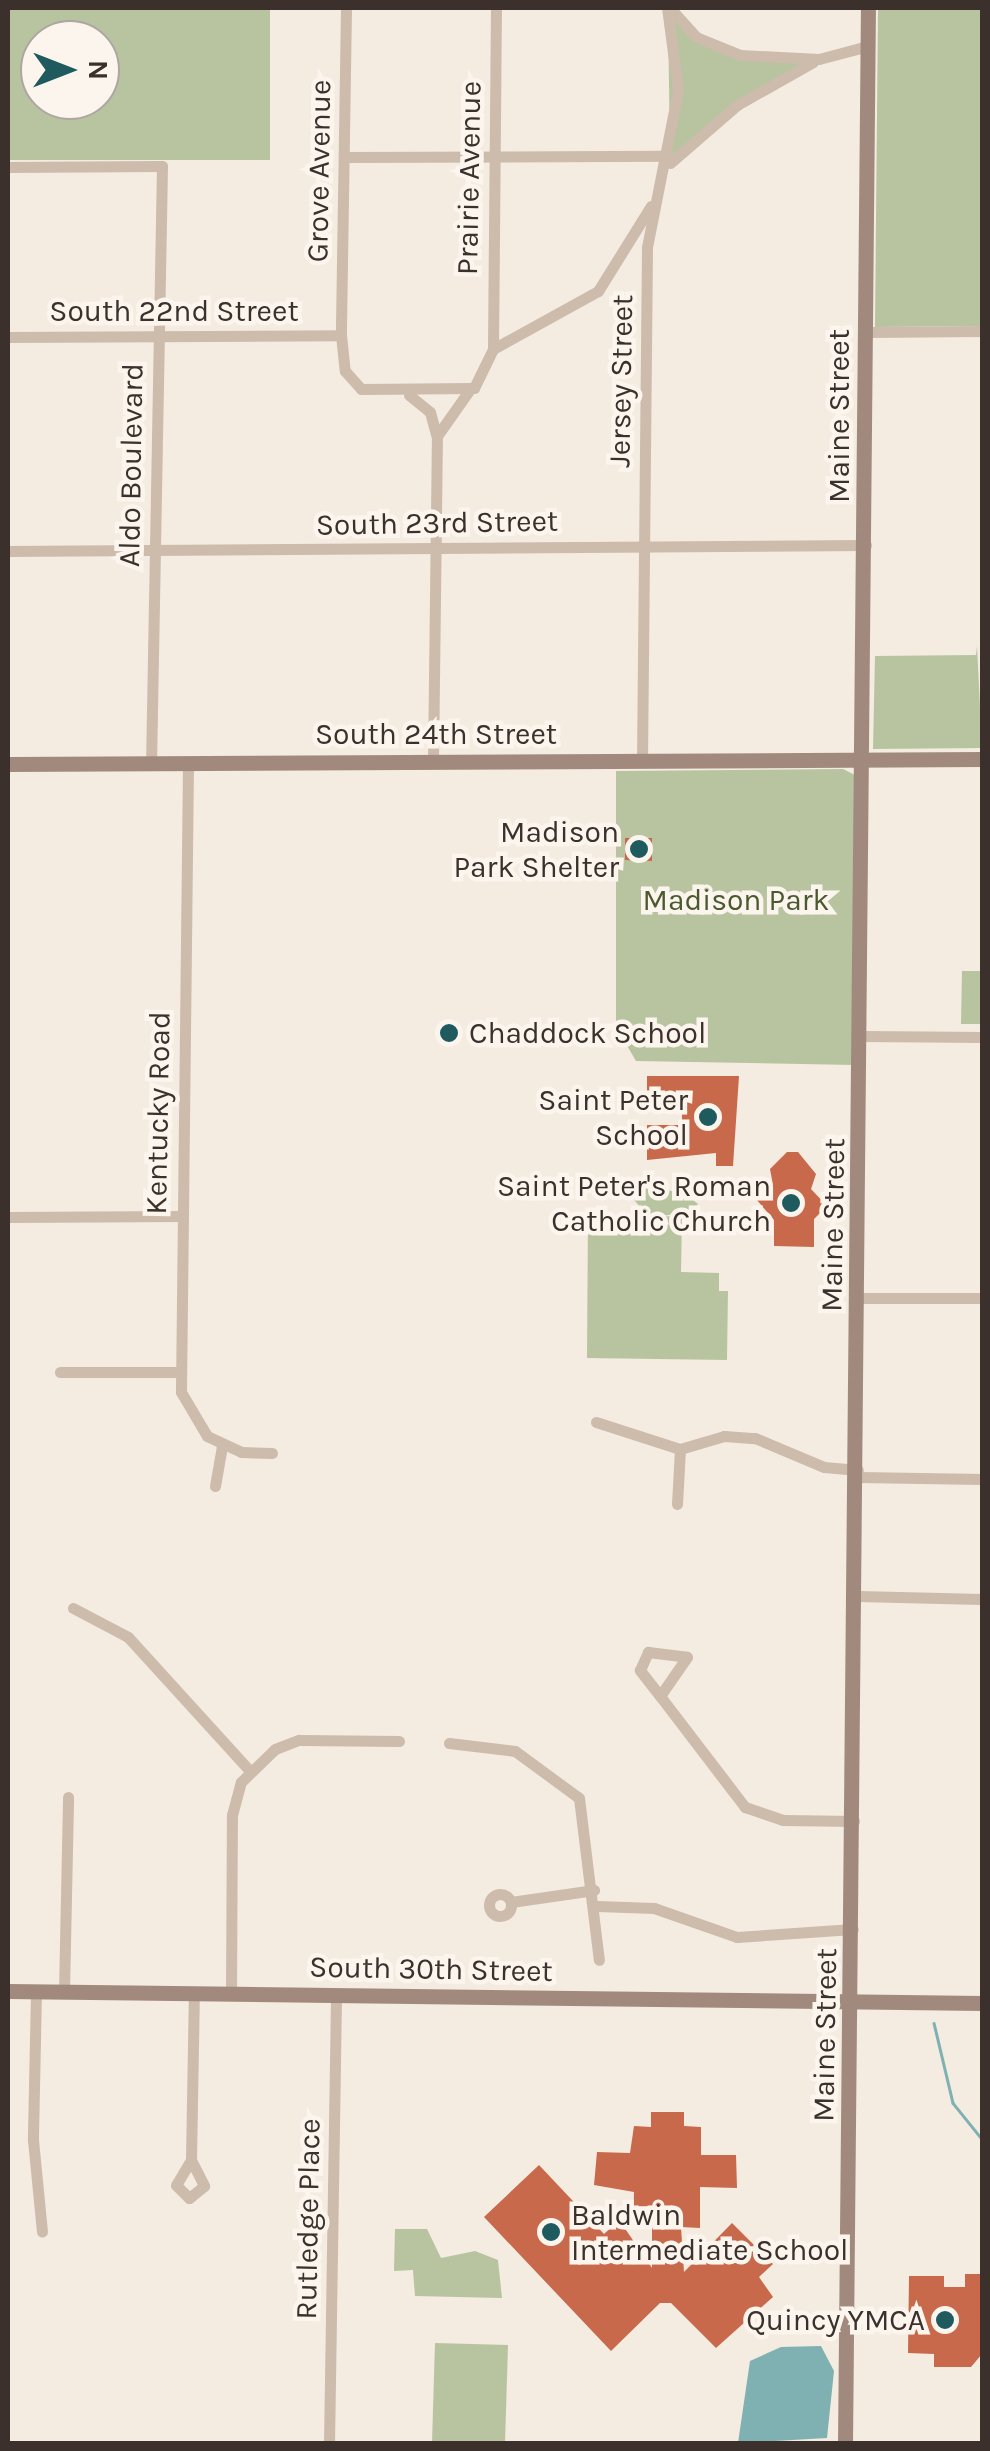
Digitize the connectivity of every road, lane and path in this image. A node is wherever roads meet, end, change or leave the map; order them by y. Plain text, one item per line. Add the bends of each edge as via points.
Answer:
1 (346, 8) edge
2 (496, 8) edge
3 (668, 8) edge
4 (868, 8) edge
5 (868, 46) junction
6 (818, 59) junction
7 (494, 156) junction
8 (344, 157) junction
9 (668, 161) junction
10 (8, 167) edge
11 (651, 206) junction
12 (982, 331) edge
13 (867, 332) junction
14 (159, 336) junction
15 (341, 336) junction
16 (8, 337) edge
17 (492, 349) junction
18 (469, 391) junction
19 (405, 394) junction
20 (436, 436) junction
21 (866, 544) junction
22 (644, 546) junction
23 (435, 548) junction
24 (8, 550) edge
25 (155, 550) junction
26 (982, 759) edge
27 (642, 760) junction
28 (865, 760) junction
29 (434, 761) junction
30 (8, 764) edge
31 (152, 764) junction
32 (188, 764) junction
33 (862, 1036) junction
34 (982, 1037) edge
35 (182, 1216) junction
36 (8, 1217) edge
37 (860, 1298) junction
38 (982, 1298) edge
39 (60, 1372) dead end
40 (178, 1372) junction
41 (596, 1422) dead end
42 (222, 1446) junction
43 (680, 1449) junction
44 (272, 1453) dead end
45 (858, 1474) junction
46 (982, 1479) edge
47 (215, 1486) dead end
48 (676, 1504) dead end
49 (857, 1596) junction
50 (982, 1599) edge
51 (74, 1608) dead end
52 (660, 1696) junction
53 (398, 1740) dead end
54 (449, 1742) dead end
55 (249, 1770) junction
56 (68, 1798) dead end
57 (854, 1821) junction
58 (594, 1890) junction
59 (511, 1902) dead end
60 (596, 1906) junction
61 (853, 1929) junction
62 (599, 1960) dead end
63 (8, 1991) edge
64 (36, 1992) junction
65 (64, 1992) junction
66 (194, 1993) junction
67 (231, 1994) junction
68 (336, 1995) junction
69 (854, 2000) junction
70 (982, 2004) edge
71 (192, 2160) dead end
72 (42, 2232) dead end
73 (329, 2444) edge
74 (845, 2444) edge

1 - 8 street, Grove Avenue
2 - 7 street, Prairie Avenue
3 - 6 street via 696,36 724,50
3 - 9 street, Jersey Street via 678,74
4 - 5 street, Maine Street
5 - 6 street
5 - 13 street, Maine Street
6 - 9 street via 736,106
7 - 8 street
7 - 9 street
7 - 17 street, Prairie Avenue
8 - 15 street, Grove Avenue
9 - 11 street, Jersey Street
10 - 14 street, Aldo Boulevard via 162,166
11 - 17 street via 598,291
11 - 22 street, Jersey Street
12 - 13 street
13 - 21 street, Maine Street
14 - 15 street, South 22nd Street
14 - 16 street, South 22nd Street
14 - 25 street, Aldo Boulevard
15 - 19 street, Grove Avenue via 343,364 355,385
17 - 18 street
18 - 19 street
18 - 20 street via 446,412
19 - 20 street via 424,405
20 - 23 street
21 - 22 street, South 23rd Street
21 - 28 street, Maine Street
22 - 23 street, South 23rd Street
22 - 27 street, Jersey Street
23 - 25 street, South 23rd Street
23 - 29 street
24 - 25 street, South 23rd Street
25 - 31 street, Aldo Boulevard
26 - 28 street, South 24th Street
27 - 28 street, South 24th Street
27 - 29 street, South 24th Street
28 - 33 street, Maine Street
29 - 32 street, South 24th Street
30 - 31 street, South 24th Street
31 - 32 street, South 24th Street
32 - 35 street, Kentucky Road
33 - 34 street
33 - 37 street, Maine Street
35 - 36 street
35 - 40 street, Kentucky Road
37 - 38 street
37 - 45 street, Maine Street
39 - 40 street
40 - 42 street, Kentucky Road via 193,1422
41 - 43 street
42 - 44 street
42 - 47 street
43 - 45 street via 713,1438 755,1438
43 - 48 street
45 - 46 street
45 - 49 street, Maine Street
49 - 50 street
49 - 57 street, Maine Street
51 - 55 street via 128,1637
52 - 52 street via 686,1666 684,1653 640,1658
52 - 57 street via 745,1807 784,1820
53 - 55 street via 298,1740
54 - 58 street via 515,1752 570,1786 588,1826
55 - 67 street via 232,1815
56 - 65 street
57 - 61 street, Maine Street
58 - 59 street
58 - 60 street
60 - 61 street via 642,1906 736,1937
60 - 62 street
61 - 69 street, Maine Street
63 - 64 street, South 30th Street
64 - 65 street, South 30th Street
64 - 72 street via 33,2140
65 - 66 street, South 30th Street
66 - 67 street, South 30th Street
66 - 71 street
67 - 68 street, South 30th Street
68 - 69 street, South 30th Street
68 - 73 street, Rutledge Place
69 - 70 street, South 30th Street
69 - 74 street, Maine Street

